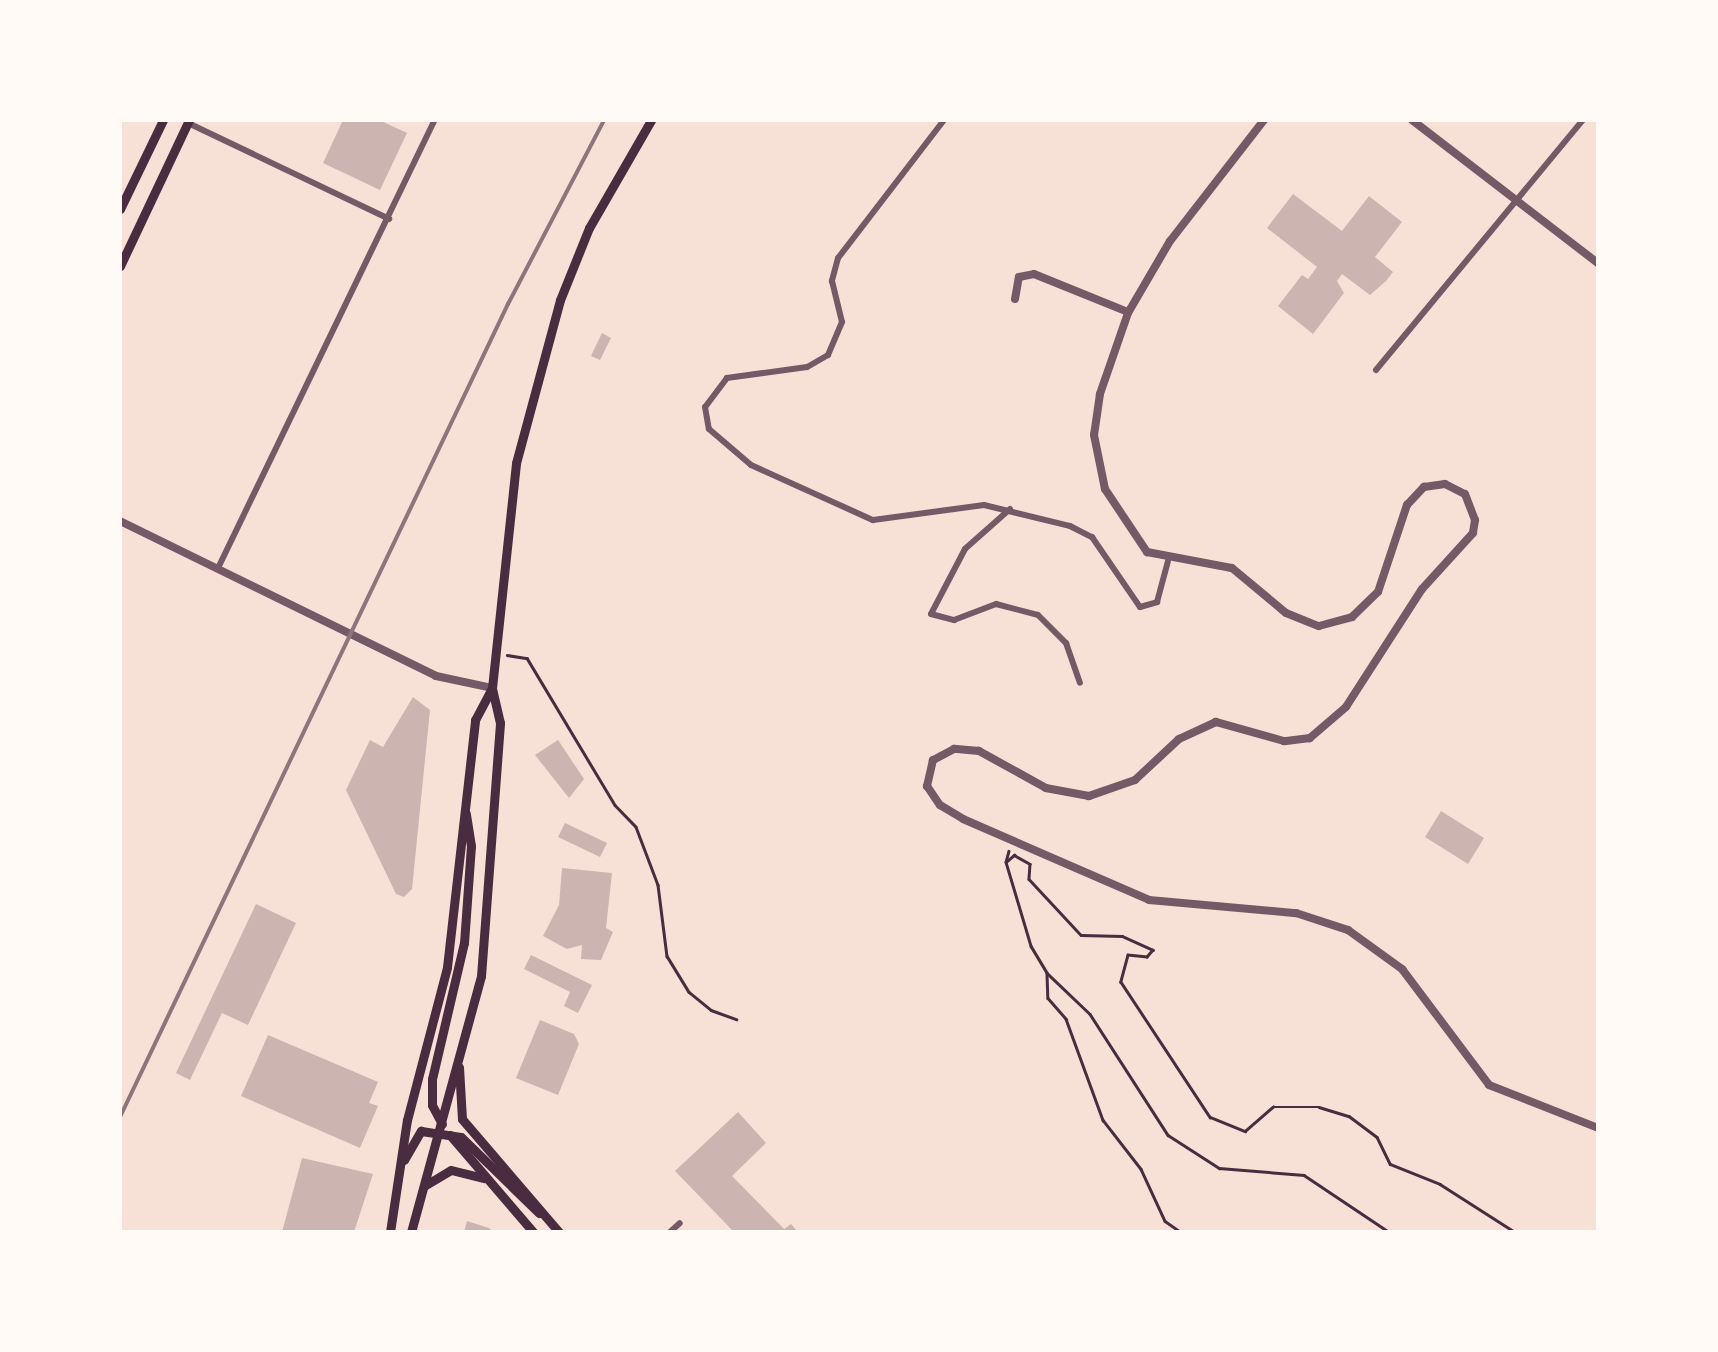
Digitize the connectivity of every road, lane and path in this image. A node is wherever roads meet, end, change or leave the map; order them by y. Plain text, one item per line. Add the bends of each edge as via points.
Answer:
1 (162, 120) edge
2 (435, 120) edge
3 (650, 120) edge
4 (944, 120) edge
5 (1264, 120) edge
6 (1412, 120) edge
7 (1583, 120) edge
8 (189, 122) edge
9 (1520, 203) junction
10 (120, 209) edge
11 (389, 219) junction
12 (1598, 263) edge
13 (120, 266) edge
14 (1015, 299) dead end
15 (1128, 312) junction
16 (1376, 370) dead end
17 (1010, 508) junction
18 (120, 520) edge
19 (1168, 560) junction
20 (219, 566) junction
21 (495, 653) junction
22 (1080, 683) dead end
23 (492, 688) junction
24 (464, 800) junction
25 (1013, 840) junction
26 (1006, 862) junction
27 (1047, 973) junction
28 (736, 1019) dead end
29 (458, 1067) junction
30 (1598, 1128) edge
31 (444, 1130) junction
32 (403, 1162) junction
33 (487, 1179) junction
34 (424, 1186) junction
35 (546, 1216) junction
36 (680, 1223) dead end
37 (390, 1232) edge
38 (411, 1232) edge
39 (532, 1232) edge
40 (559, 1232) edge
41 (670, 1232) edge
42 (1181, 1232) edge
43 (1389, 1232) edge
44 (1516, 1232) edge

1 - 10 main road
2 - 11 street
3 - 21 main road via 589,228 536,370 516,462
4 - 17 street via 833,269 842,322 836,345 808,367 727,378 705,407 710,429 751,465 873,520 968,506
5 - 15 street via 1170,241
6 - 9 street
7 - 9 street
8 - 11 street
8 - 13 main road
9 - 12 street
9 - 16 street
11 - 20 street
14 - 15 street via 1019,277 1034,274
15 - 19 street via 1100,394 1094,461 1134,540
17 - 19 street via 1092,537 1140,607 1156,602
17 - 22 street via 964,549 931,614 954,620 996,604 1038,615 1066,642
18 - 20 street
19 - 25 street via 1232,568 1286,613 1336,624 1378,592 1407,505 1424,486 1456,488 1472,503 1476,520 1465,549 1422,589 1346,706 1310,738 1284,741 1228,721 1204,725 1135,780 1089,796 1046,788 968,748 933,760 926,781 935,800
20 - 23 street via 436,676
21 - 23 main road
21 - 28 path via 528,658 542,678 615,804 636,827 658,886 667,956 689,992
23 - 24 main road via 475,720
23 - 29 main road via 500,724 484,954
24 - 31 main road via 470,846 464,943 432,1079 432,1105
24 - 32 main road via 447,967 407,1120
25 - 26 path
25 - 30 street via 1166,905 1327,920 1402,969 1489,1085
26 - 27 path via 1031,946
26 - 44 path via 1014,855 1030,864 1029,879 1081,935 1122,936 1153,950 1151,956 1128,956 1121,982 1210,1117 1245,1131 1273,1107 1319,1106 1349,1116 1377,1136 1390,1164 1440,1184
27 - 42 path via 1048,998 1066,1019 1103,1120 1140,1169 1165,1221
27 - 43 path via 1090,1014 1168,1135 1220,1168 1304,1175
29 - 31 main road
29 - 35 main road via 462,1119
31 - 32 main road via 415,1135
31 - 33 main road
31 - 34 main road
31 - 35 main road via 461,1138 521,1202
32 - 37 main road
33 - 34 main road via 450,1170
33 - 39 main road
34 - 38 main road
35 - 40 main road
36 - 41 street

